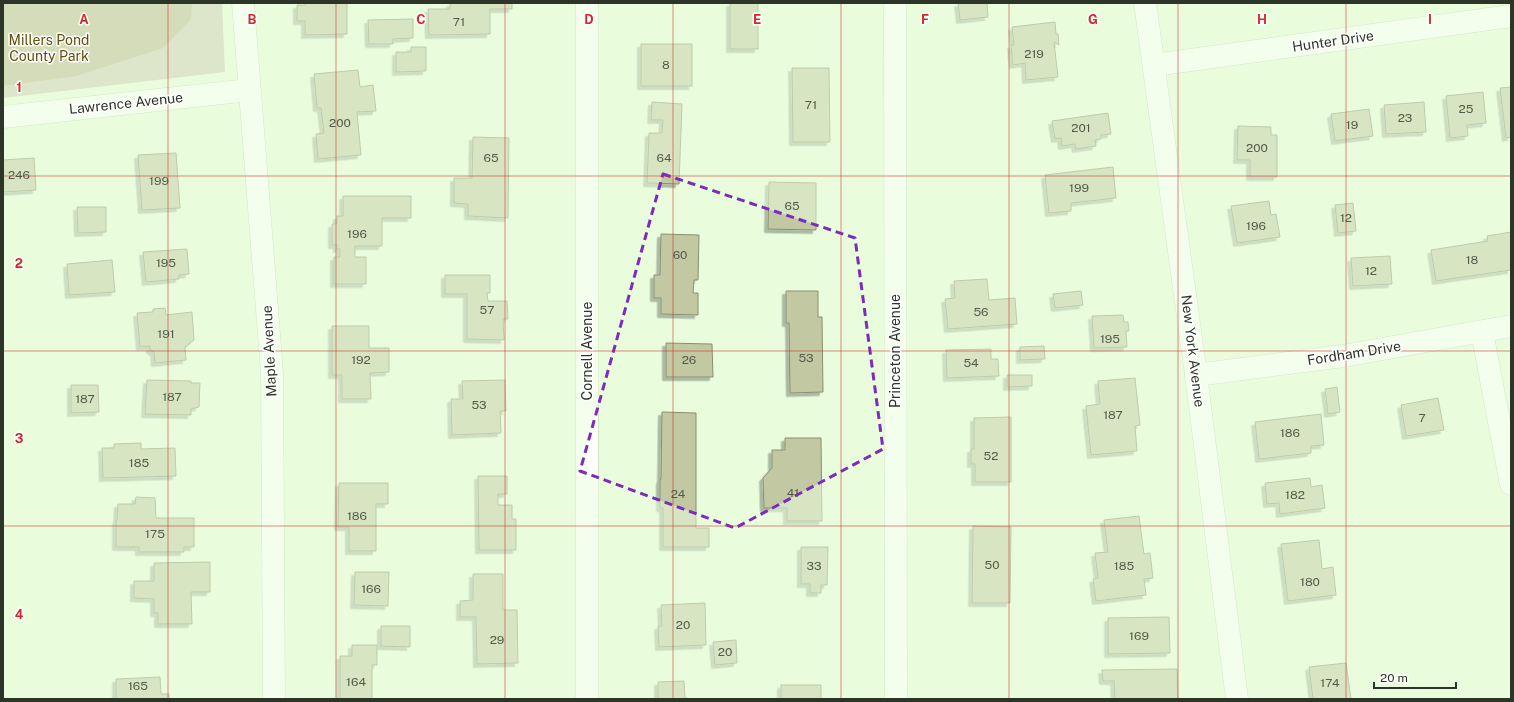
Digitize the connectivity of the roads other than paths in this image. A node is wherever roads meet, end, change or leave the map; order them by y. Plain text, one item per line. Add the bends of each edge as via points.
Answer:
1 (244, 3) edge
2 (587, 3) edge
3 (895, 3) edge
4 (1145, 3) edge
5 (1511, 16) edge
6 (1154, 66) junction
7 (249, 90) junction
8 (3, 117) edge
9 (1511, 326) edge
10 (1482, 332) junction
11 (1196, 375) junction
12 (1511, 484) edge
13 (274, 699) edge
14 (587, 699) edge
15 (896, 699) edge
16 (1237, 699) edge

1 - 7 street, Maple Avenue
2 - 14 street, Cornell Avenue
3 - 15 street, Princeton Avenue
4 - 6 street, New York Avenue
5 - 6 street, Hunter Drive
6 - 11 street, New York Avenue
7 - 8 street, Lawrence Avenue
7 - 13 street, Maple Avenue via 272,373
9 - 10 street, Fordham Drive
10 - 11 street, Fordham Drive via 1343,356
10 - 12 street
11 - 16 street, New York Avenue

